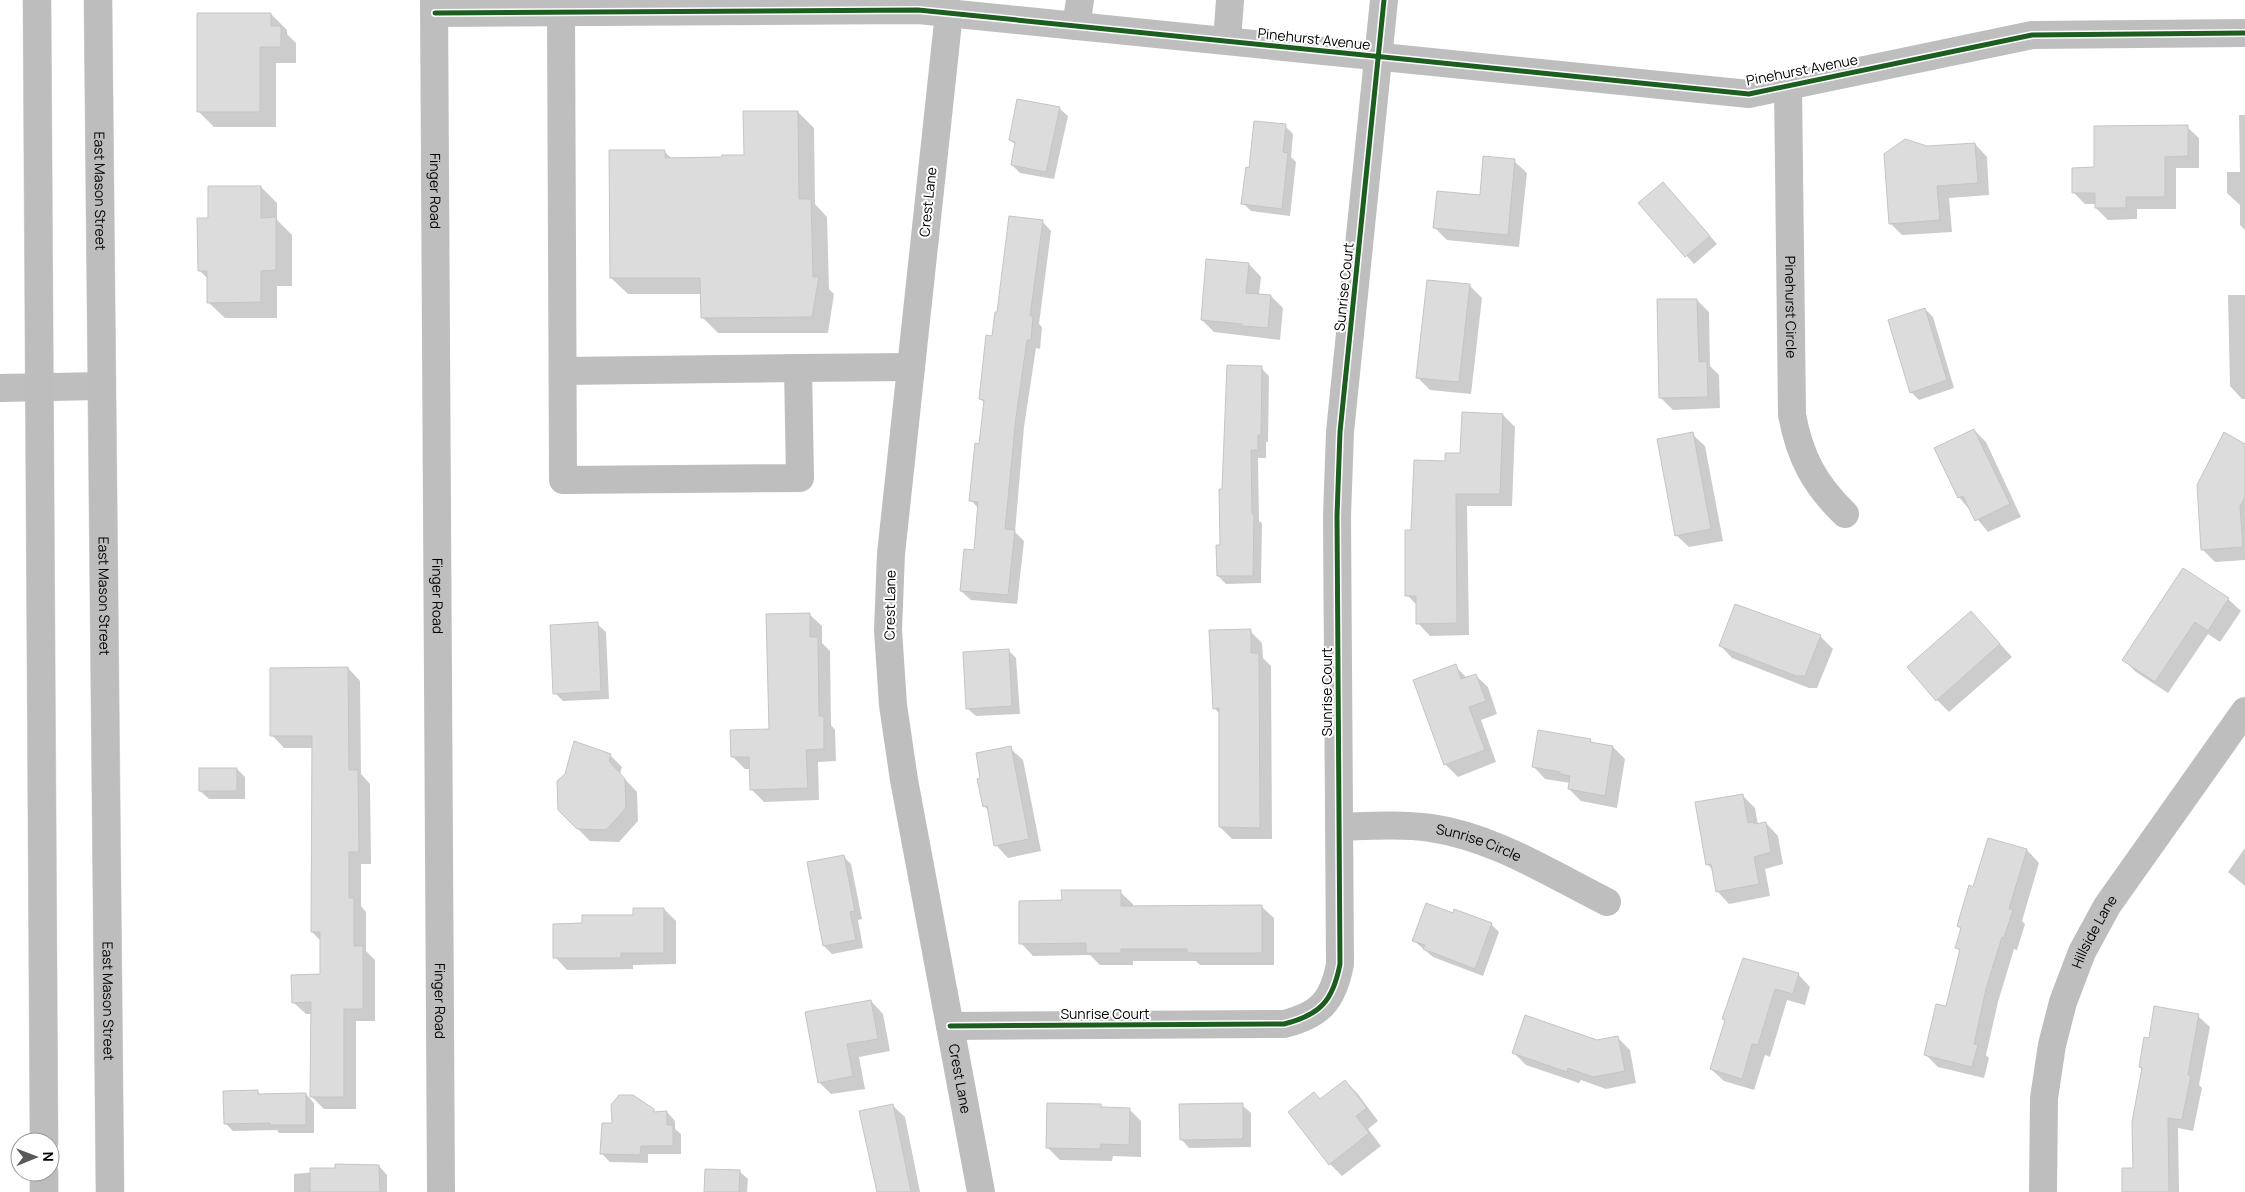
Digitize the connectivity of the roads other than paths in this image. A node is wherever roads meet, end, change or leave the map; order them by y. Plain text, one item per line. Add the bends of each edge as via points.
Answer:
1 (37, 0) edge
2 (98, 0) edge
3 (1230, 0) edge
4 (1384, 0) edge
5 (434, 6) edge
6 (562, 12) junction
7 (949, 13) junction
8 (1078, 13) edge
9 (2245, 34) edge
10 (1227, 41) junction
11 (1378, 57) junction
12 (1788, 86) junction
13 (911, 367) junction
14 (798, 368) junction
15 (563, 371) junction
16 (102, 386) junction
17 (40, 387) junction
18 (0, 388) edge
19 (1845, 514) dead end
20 (2245, 711) edge
21 (1339, 826) junction
22 (1607, 902) dead end
23 (950, 1026) junction
24 (44, 1132) edge
25 (110, 1192) edge
26 (442, 1192) edge
27 (981, 1192) edge
28 (2043, 1192) edge

1 - 17 main road
2 - 16 main road, East Mason Street
3 - 10 street
4 - 11 street, Sunrise Court
5 - 6 street, Pinehurst Avenue
5 - 26 street, Finger Road
6 - 7 street, Pinehurst Avenue via 918,10
6 - 15 street
7 - 8 street, Pinehurst Avenue
7 - 13 street, Crest Lane
8 - 10 street, Pinehurst Avenue
9 - 12 street, Pinehurst Avenue via 2032,35
10 - 11 street, Pinehurst Avenue
11 - 12 street, Pinehurst Avenue via 1749,94
11 - 21 street, Sunrise Court via 1340,432 1337,516
12 - 19 street, Pinehurst Circle via 1792,415 1798,444 1811,474
13 - 14 street
13 - 23 street, Crest Lane via 890,554 888,630 892,696 904,780
14 - 15 street
14 - 15 street via 800,478 563,480
16 - 17 street
16 - 25 main road, East Mason Street
17 - 18 street
17 - 24 main road
20 - 28 street, Hillside Lane via 2107,906 2082,952 2063,1002 2052,1046 2044,1098
21 - 22 street, Sunrise Circle via 1431,828 1470,836
21 - 23 street, Sunrise Court via 1340,964 1330,997 1302,1020 1284,1024
23 - 27 street, Crest Lane

